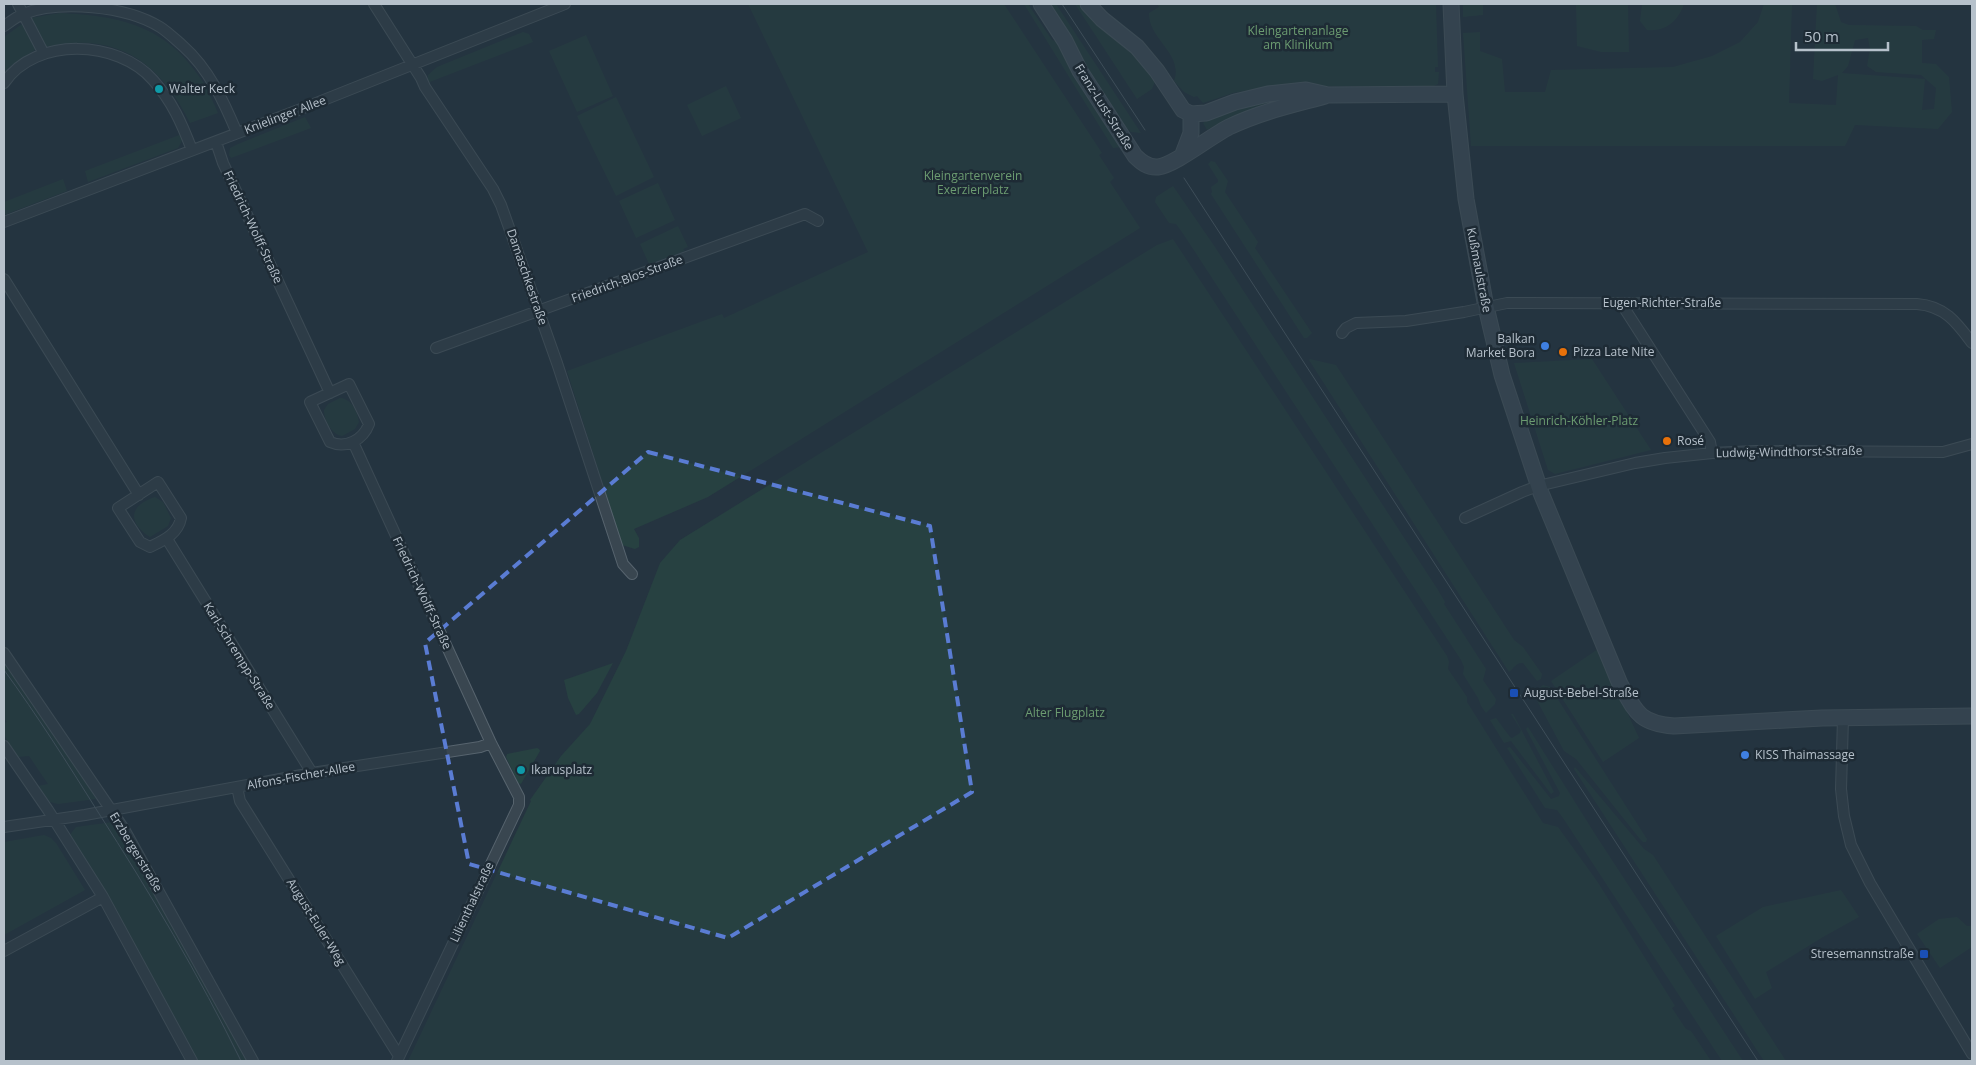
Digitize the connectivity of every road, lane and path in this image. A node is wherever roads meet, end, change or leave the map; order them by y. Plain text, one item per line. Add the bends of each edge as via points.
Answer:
1 (18, 4) edge
2 (374, 4) edge
3 (565, 4) edge
4 (1041, 4) edge
5 (1088, 4) edge
6 (1450, 4) edge
7 (23, 14) junction
8 (4, 26) edge
9 (44, 54) junction
10 (412, 64) junction
11 (4, 83) edge
12 (1454, 94) junction
13 (1328, 95) junction
14 (1191, 114) junction
15 (237, 133) junction
16 (216, 142) junction
17 (192, 150) junction
18 (1183, 154) junction
19 (818, 221) dead end
20 (4, 222) edge
21 (4, 278) edge
22 (1621, 303) junction
23 (1486, 307) junction
24 (538, 311) junction
25 (1342, 333) dead end
26 (1972, 343) edge
27 (436, 348) dead end
28 (330, 393) junction
29 (353, 442) junction
30 (1972, 444) edge
31 (1712, 453) junction
32 (1538, 486) junction
33 (139, 495) junction
34 (1466, 518) dead end
35 (167, 538) junction
36 (632, 574) dead end
37 (4, 653) edge
38 (1972, 716) edge
39 (1843, 718) junction
40 (491, 744) junction
41 (4, 746) edge
42 (312, 773) junction
43 (237, 787) junction
44 (111, 809) junction
45 (54, 818) junction
46 (4, 827) edge
47 (103, 897) junction
48 (4, 951) edge
49 (1972, 1054) edge
50 (398, 1059) edge
51 (192, 1061) edge
52 (253, 1061) edge

1 - 7 street
2 - 10 street, Damaschkestraße
3 - 10 street, Knielinger Allee
4 - 18 street, Franz-Lust-Straße via 1138,159 1155,167 1172,162
5 - 14 street via 1137,47 1183,110
6 - 12 street, Kußmaulstraße
7 - 8 street
7 - 9 street
7 - 15 street via 56,6 94,6 126,13 159,26 185,47 209,77
9 - 11 street via 22,64
9 - 17 street via 71,49 98,50 131,62 152,79 173,105
10 - 15 street, Knielinger Allee
10 - 24 street, Damaschkestraße via 493,189
12 - 13 street, Franz-Lust-Straße
12 - 23 street, Kußmaulstraße via 1466,199
13 - 14 street, Franz-Lust-Straße via 1306,90 1268,94 1206,113
13 - 18 street, Franz-Lust-Straße via 1278,107 1239,122
14 - 18 street via 1190,133
15 - 16 street, Knielinger Allee
16 - 17 street, Knielinger Allee
16 - 28 street, Friedrich-Wolff-Straße
17 - 20 street, Knielinger Allee
19 - 24 street, Friedrich-Blos-Straße via 805,214
21 - 33 street
22 - 23 street, Eugen-Richter-Straße via 1526,302
22 - 26 street, Eugen-Richter-Straße via 1924,304 1947,313
22 - 31 street via 1710,442
23 - 25 street, Eugen-Richter-Straße via 1406,321 1356,322
23 - 32 street, Kußmaulstraße via 1502,375
24 - 27 street, Friedrich-Blos-Straße
24 - 36 street, Damaschkestraße via 623,564
28 - 29 street via 350,384 369,424 361,437
28 - 29 street via 310,402 330,442 338,446
29 - 40 street, Friedrich-Wolff-Straße
30 - 31 street, Ludwig-Windthorst-Straße via 1943,452 1802,450
31 - 32 street, Ludwig-Windthorst-Straße via 1635,463
32 - 34 street, Ludwig-Windthorst-Straße
32 - 39 street, Kußmaulstraße via 1620,684 1642,717 1651,723 1674,726
33 - 35 street via 158,482 181,518 179,527
33 - 35 street via 118,508 140,542 150,547
35 - 42 street, Karl-Schrempp-Straße
37 - 44 street, Erzbergerstraße
38 - 39 street
39 - 49 street via 1841,788 1851,844 1870,883
40 - 42 street, Alfons-Fischer-Allee
40 - 50 street, Lilienthalstraße via 517,793 519,804
41 - 45 street
42 - 43 street, Alfons-Fischer-Allee
43 - 44 street, Alfons-Fischer-Allee
43 - 50 street, August-Euler-Weg via 240,801
44 - 45 street, Alfons-Fischer-Allee
44 - 52 street, Erzbergerstraße
45 - 46 street, Alfons-Fischer-Allee
45 - 47 street
47 - 48 street
47 - 51 street

